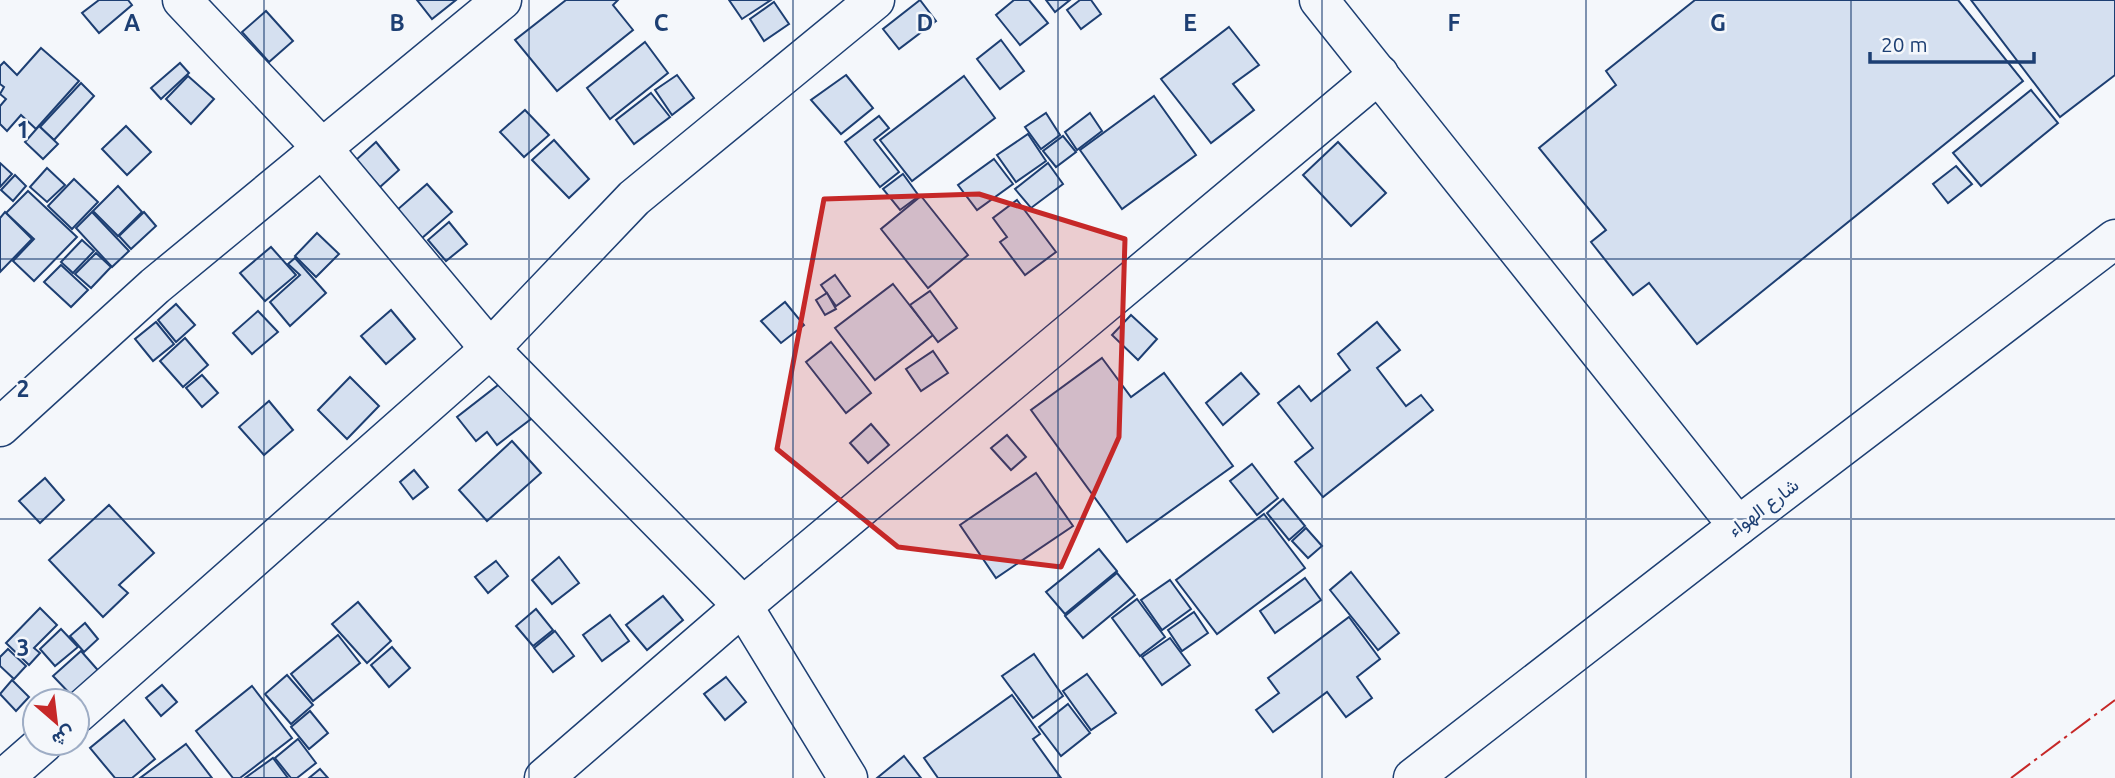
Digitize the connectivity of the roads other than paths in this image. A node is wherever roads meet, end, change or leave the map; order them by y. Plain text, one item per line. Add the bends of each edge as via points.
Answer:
1 (182, 0) edge
2 (502, 0) edge
3 (875, 0) edge
4 (1319, 0) edge
5 (1379, 74) junction
6 (322, 148) junction
7 (2115, 239) edge
8 (490, 349) junction
9 (0, 427) edge
10 (1738, 526) junction
11 (743, 606) junction
12 (91, 702) edge
13 (28, 757) edge
14 (4, 778) edge
15 (544, 778) edge
16 (848, 778) edge
17 (1413, 778) edge

1 - 6 street
2 - 6 street
3 - 8 street via 634,198
4 - 5 street
5 - 10 street
5 - 11 street
6 - 8 street
6 - 9 street via 155,286
7 - 10 street, شارع الهواء
8 - 11 street
8 - 12 street
10 - 17 street, شارع الهواء
11 - 15 street
11 - 16 street
13 - 14 street

